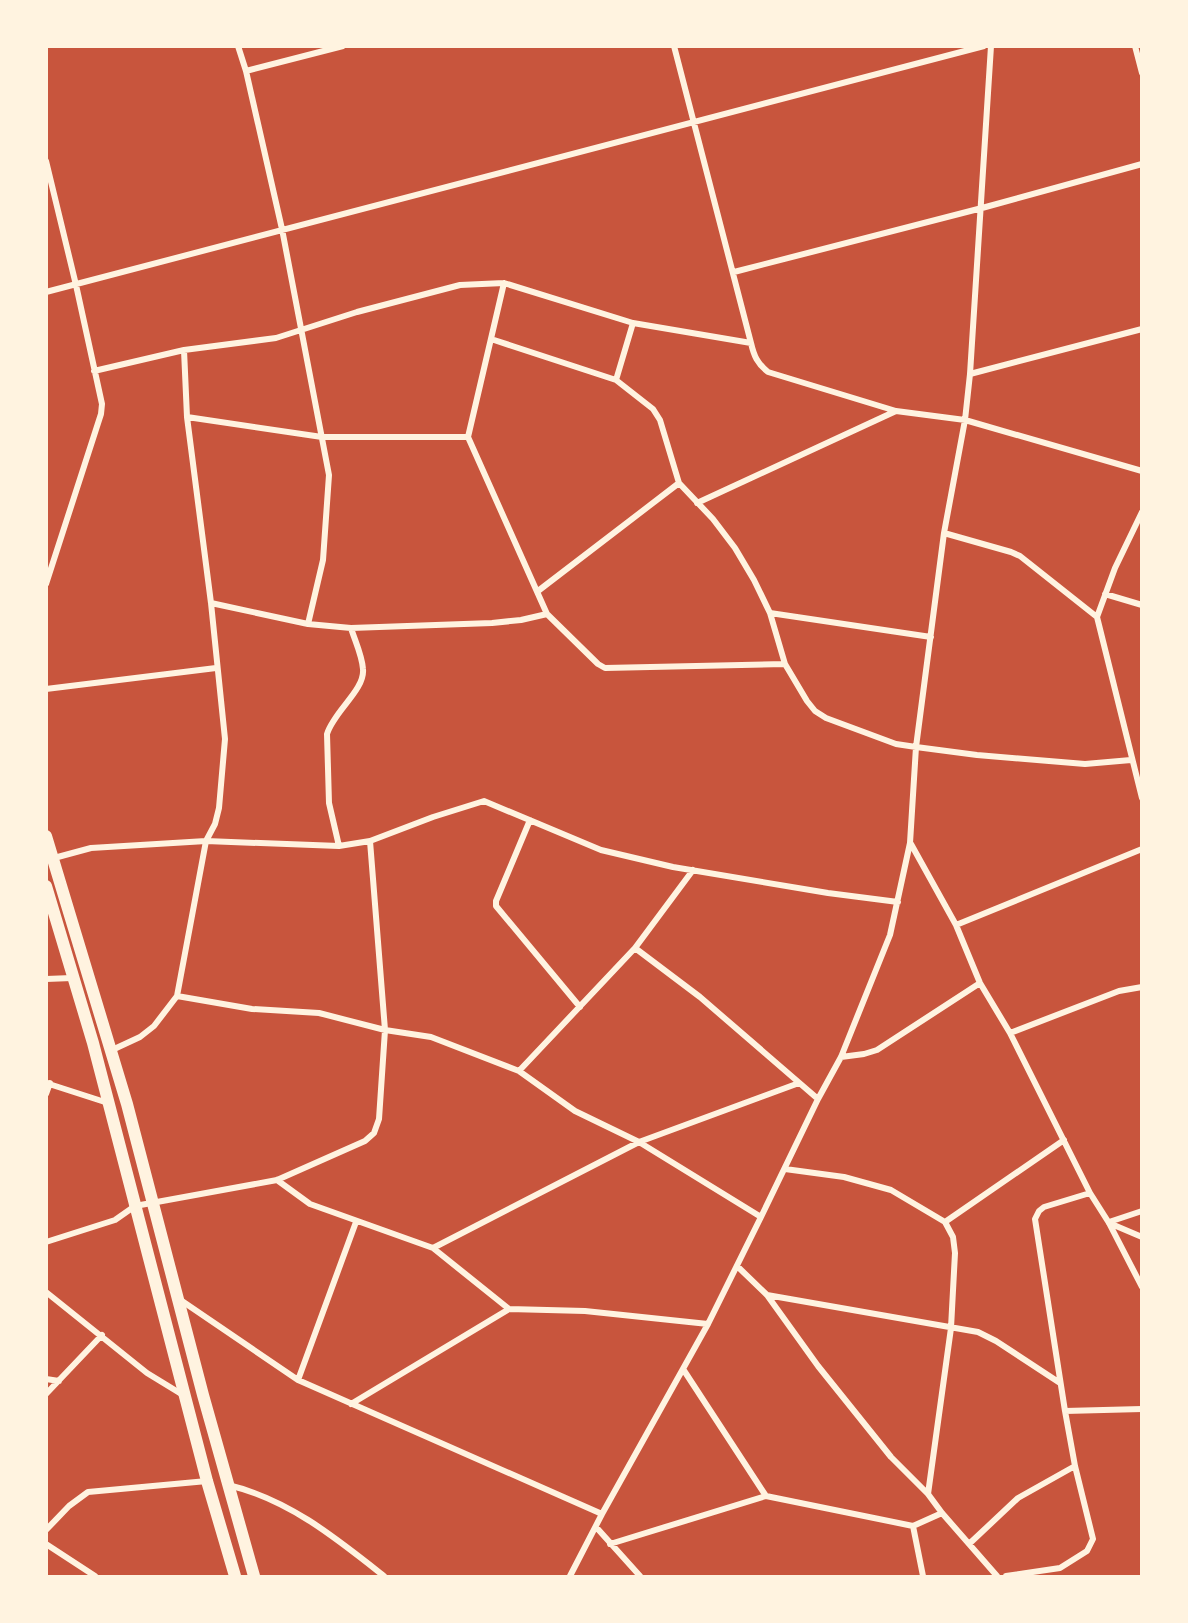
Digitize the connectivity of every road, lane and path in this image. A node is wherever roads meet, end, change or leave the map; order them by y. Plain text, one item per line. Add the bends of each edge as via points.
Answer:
1 (238, 46) edge
2 (343, 46) edge
3 (674, 46) edge
4 (984, 46) edge
5 (991, 46) edge
6 (1135, 46) edge
7 (246, 71) junction
8 (1142, 73) edge
9 (693, 122) junction
10 (46, 161) edge
11 (1142, 164) edge
12 (982, 208) junction
13 (282, 229) junction
14 (734, 272) junction
15 (504, 283) junction
16 (76, 285) junction
17 (46, 292) edge
18 (633, 323) junction
19 (1142, 329) edge
20 (302, 331) junction
21 (491, 339) junction
22 (751, 343) junction
23 (184, 350) junction
24 (94, 371) junction
25 (970, 374) junction
26 (616, 380) junction
27 (896, 411) junction
28 (188, 417) junction
29 (965, 420) junction
30 (322, 437) junction
31 (468, 437) junction
32 (1142, 471) edge
33 (679, 483) junction
34 (698, 503) junction
35 (1142, 512) edge
36 (944, 533) junction
37 (46, 584) edge
38 (538, 591) junction
39 (1106, 594) junction
40 (211, 603) junction
41 (1142, 605) edge
42 (770, 613) junction
43 (547, 614) junction
44 (1097, 617) junction
45 (308, 624) junction
46 (351, 628) junction
47 (931, 637) junction
48 (785, 664) junction
49 (216, 668) junction
50 (46, 689) edge
51 (916, 747) junction
52 (1131, 760) junction
53 (1142, 798) edge
54 (530, 820) junction
55 (46, 836) edge
56 (206, 841) junction
57 (370, 841) junction
58 (910, 843) junction
59 (339, 846) junction
60 (1142, 849) edge
61 (54, 858) junction
62 (693, 870) junction
63 (46, 886) edge
64 (898, 902) junction
65 (956, 925) junction
66 (635, 948) junction
67 (72, 978) junction
68 (46, 979) edge
69 (980, 982) junction
70 (1142, 987) edge
71 (177, 996) junction
72 (580, 1007) junction
73 (385, 1030) junction
74 (1010, 1033) junction
75 (112, 1050) junction
76 (841, 1057) junction
77 (519, 1071) junction
78 (48, 1083) edge
79 (799, 1083) junction
80 (46, 1094) edge
81 (818, 1100) junction
82 (109, 1104) junction
83 (1064, 1140) junction
84 (639, 1142) junction
85 (785, 1169) junction
86 (277, 1180) junction
87 (1090, 1193) junction
88 (153, 1202) junction
89 (135, 1206) junction
90 (1142, 1211) edge
91 (761, 1217) junction
92 (357, 1222) junction
93 (945, 1222) junction
94 (1109, 1223) junction
95 (1142, 1237) edge
96 (46, 1242) edge
97 (433, 1248) junction
98 (737, 1266) junction
99 (1142, 1287) edge
100 (46, 1292) edge
101 (767, 1295) junction
102 (177, 1298) junction
103 (509, 1309) junction
104 (708, 1324) junction
105 (951, 1328) junction
106 (102, 1335) junction
107 (683, 1369) junction
108 (46, 1379) edge
109 (298, 1380) junction
110 (59, 1381) junction
111 (1060, 1383) junction
112 (46, 1394) edge
113 (186, 1396) junction
114 (351, 1404) junction
115 (1142, 1409) edge
116 (1065, 1411) junction
117 (1075, 1466) junction
118 (207, 1481) junction
119 (227, 1485) junction
120 (928, 1494) junction
121 (766, 1496) junction
122 (942, 1512) junction
123 (602, 1514) junction
124 (913, 1526) junction
125 (596, 1527) junction
126 (46, 1530) edge
127 (46, 1544) edge
128 (610, 1544) junction
129 (969, 1544) junction
130 (1060, 1568) junction
131 (95, 1576) edge
132 (235, 1576) edge
133 (254, 1576) edge
134 (384, 1576) edge
135 (570, 1576) edge
136 (640, 1576) edge
137 (923, 1576) edge
138 (997, 1576) edge
139 (1006, 1576) edge
140 (1063, 1576) edge

1 - 7 street
2 - 7 street
3 - 9 street
4 - 9 street
5 - 12 street
6 - 8 street
7 - 13 street
9 - 13 street
9 - 14 street
10 - 16 street
11 - 12 street
12 - 14 street
12 - 25 street
13 - 16 street
13 - 20 street
14 - 22 street
15 - 18 street
15 - 20 street via 460,285
15 - 21 street
16 - 17 street
16 - 24 street
18 - 22 street
18 - 26 street
19 - 25 street
20 - 23 street
20 - 30 street
21 - 26 street
21 - 31 street
22 - 27 street via 755,358 768,372
23 - 24 street
23 - 28 street
24 - 37 street via 101,414
25 - 29 street
26 - 33 street via 653,409 660,420
27 - 29 street
27 - 34 street
28 - 30 street
28 - 40 street
29 - 32 street
29 - 36 street
30 - 31 street
30 - 45 street via 329,475 327,514 323,560
31 - 38 street
33 - 34 street
33 - 38 street
34 - 42 street via 735,548
35 - 39 street
36 - 44 street via 1020,556
36 - 47 street
38 - 43 street
39 - 41 street
39 - 44 street
40 - 45 street
40 - 49 street
42 - 47 street
42 - 48 street
43 - 46 street via 492,623
43 - 48 street via 605,668
44 - 52 street
45 - 46 street
46 - 59 street via 363,668 362,680 330,723 327,734 329,803
47 - 51 street
48 - 51 street via 807,701 826,718 896,744
49 - 50 street
49 - 56 street via 225,739 219,807
51 - 52 street via 1085,764
51 - 58 street
52 - 53 street
54 - 57 street via 484,801
54 - 62 street via 601,850
54 - 72 street via 496,906
55 - 61 main road
56 - 59 street
56 - 61 street via 91,848
56 - 71 street
57 - 59 street
57 - 73 street
58 - 64 street
58 - 65 street
60 - 65 street
61 - 75 main road
62 - 64 street
62 - 66 street
63 - 67 main road
64 - 76 street via 890,934
65 - 69 street
66 - 72 street
66 - 79 street via 700,997
67 - 68 street
67 - 82 main road
69 - 74 street
69 - 76 street via 877,1050
70 - 74 street via 1119,991
71 - 73 street via 252,1009 320,1013
71 - 75 street via 147,1031
72 - 77 street
73 - 77 street via 431,1037
73 - 86 street via 379,1119 374,1133 365,1141
74 - 83 street
75 - 88 main road
76 - 81 street
77 - 84 street via 575,1111
78 - 80 street
78 - 82 street
79 - 81 street
79 - 84 street
81 - 85 street
82 - 89 main road
83 - 87 street
83 - 93 street
84 - 91 street
84 - 97 street
85 - 91 street
85 - 93 street via 844,1177 884,1188
86 - 88 street
86 - 92 street via 310,1203
87 - 94 street
87 - 111 street via 1044,1207 1035,1219
88 - 89 street
88 - 102 main road
89 - 96 street via 115,1220
89 - 113 main road
90 - 94 street
91 - 98 street
92 - 97 street
92 - 109 street
93 - 105 street via 955,1253
94 - 95 street
94 - 99 street
97 - 103 street
98 - 101 street
98 - 104 street
100 - 106 street
101 - 105 street
101 - 120 street via 818,1366 891,1456
102 - 109 street
102 - 119 main road
103 - 104 street via 585,1311
103 - 114 street
104 - 107 street
105 - 111 street via 978,1332 996,1341
105 - 120 street
106 - 110 street
106 - 113 street via 147,1373
107 - 121 street
107 - 123 street
108 - 110 street
109 - 114 street
110 - 112 street
111 - 116 street
113 - 118 main road
114 - 123 street
115 - 116 street
116 - 117 street
117 - 129 street via 1017,1498
117 - 130 street via 1093,1539 1087,1551
118 - 126 street via 88,1492
118 - 132 main road
119 - 133 main road
119 - 134 street via 277,1501 334,1536
120 - 122 street
121 - 124 street
121 - 128 street
122 - 124 street
122 - 129 street
123 - 125 street
124 - 137 street
125 - 128 street
125 - 135 street
127 - 131 street
128 - 136 street
129 - 138 street
130 - 139 street
130 - 140 street

